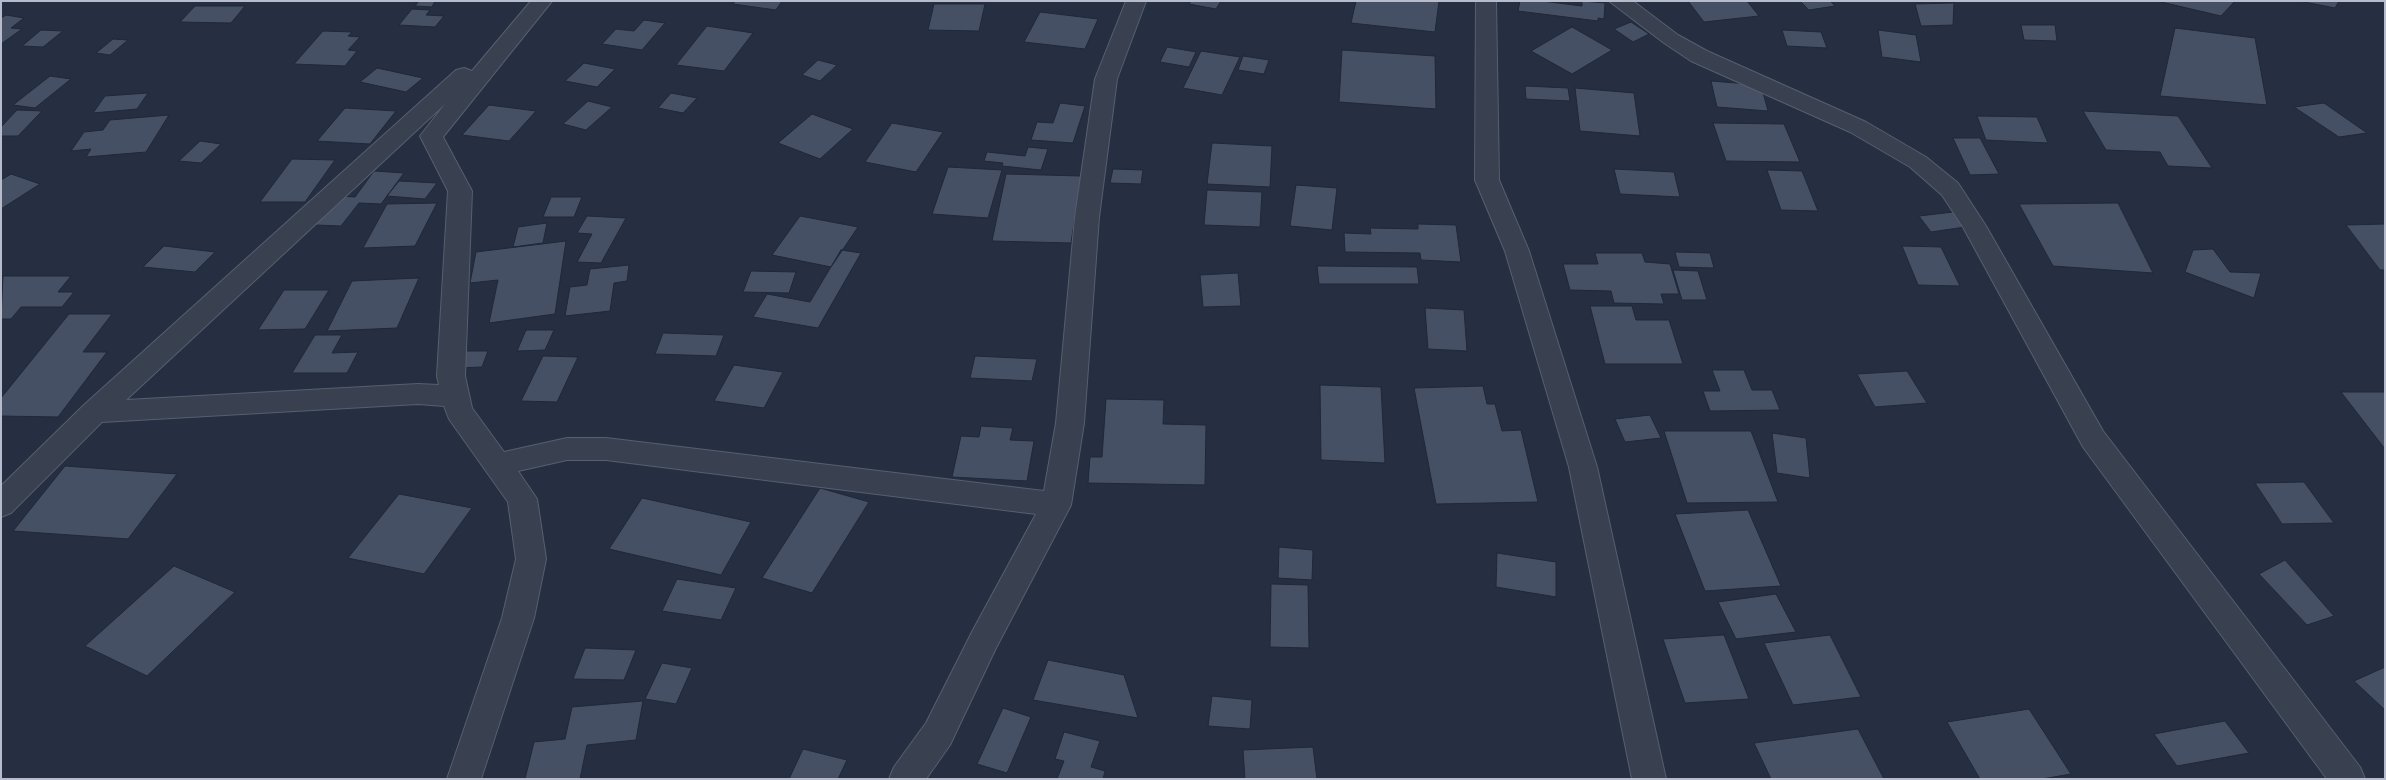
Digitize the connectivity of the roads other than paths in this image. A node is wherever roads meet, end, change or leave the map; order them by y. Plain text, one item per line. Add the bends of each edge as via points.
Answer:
1 (1136, 1) edge
2 (1486, 1) edge
3 (1619, 1) edge
4 (541, 3) edge
5 (456, 396) junction
6 (95, 412) junction
7 (499, 464) junction
8 (1056, 505) junction
9 (1, 506) edge
10 (464, 779) edge
11 (906, 779) edge
12 (1650, 779) edge
13 (2348, 779) edge

1 - 8 street via 1106,79 1087,217 1070,424
2 - 12 street via 1487,180 1517,251 1583,467
3 - 13 street via 1699,56 1866,132 1918,162 1950,189 2093,439
4 - 5 street via 431,136 460,191 451,376
4 - 6 street
5 - 6 street via 418,394
5 - 7 street via 460,411
6 - 9 street
7 - 8 street via 567,450 606,449
7 - 10 street via 522,499 531,559 518,618
8 - 11 street via 938,734

